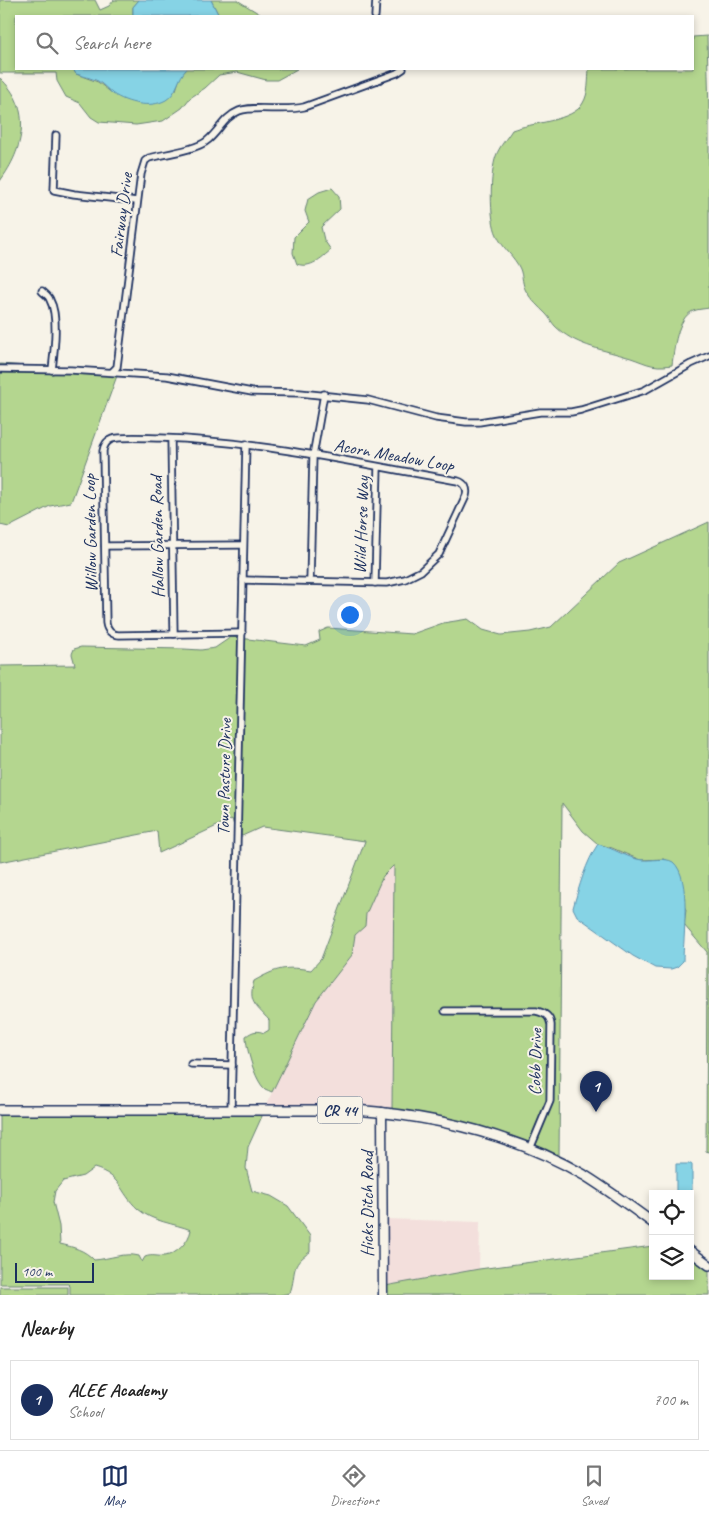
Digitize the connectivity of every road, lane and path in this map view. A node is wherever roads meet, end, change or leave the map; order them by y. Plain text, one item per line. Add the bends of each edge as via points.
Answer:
1 (376, 0) edge
2 (375, 15) edge
3 (401, 70) edge
4 (56, 135) dead end
5 (137, 201) junction
6 (42, 291) dead end
7 (709, 356) edge
8 (0, 369) edge
9 (52, 370) junction
10 (112, 372) junction
11 (324, 394) junction
12 (171, 439) junction
13 (246, 444) junction
14 (313, 456) junction
15 (378, 467) junction
16 (172, 545) junction
17 (243, 545) junction
18 (105, 546) junction
19 (243, 580) junction
20 (310, 581) junction
21 (375, 583) junction
22 (242, 633) junction
23 (174, 634) junction
24 (445, 1011) dead end
25 (191, 1064) dead end
26 (232, 1065) junction
27 (0, 1110) edge
28 (231, 1110) junction
29 (382, 1112) junction
30 (530, 1149) junction
31 (649, 1220) edge
32 (694, 1254) edge
33 (709, 1265) edge
34 (383, 1295) edge

1 - 2 street
3 - 5 street, Fairway Drive via 293,110 251,109 238,112 226,119 206,142 145,160
4 - 5 street via 54,190
5 - 10 street, Fairway Drive via 117,367
6 - 9 street via 50,298 54,315
7 - 11 street via 645,390 601,404 572,412 540,412 479,422 436,418 368,400
8 - 9 street
9 - 10 street
10 - 11 street via 180,378 252,392
11 - 14 street
12 - 13 street, Willow Garden Loop
12 - 16 street, Hallow Garden Road
12 - 18 street, Willow Garden Loop via 114,438 106,443 103,450
13 - 14 street, Acorn Meadow Loop
13 - 17 street, Town Pasture Drive
14 - 15 street, Acorn Meadow Loop
14 - 20 street
15 - 21 street, Wild Horse Way
15 - 21 street, Acorn Meadow Loop via 460,481 466,486 467,493 442,549 431,563 405,579
16 - 17 street
16 - 18 street
16 - 23 street, Hallow Garden Road
17 - 19 street, Town Pasture Drive
18 - 23 street, Willow Garden Loop via 106,623 109,630 119,635
19 - 20 street, Acorn Meadow Loop
19 - 22 street, Town Pasture Drive
20 - 21 street, Acorn Meadow Loop
22 - 23 street, Willow Garden Loop
22 - 26 street, Town Pasture Drive
24 - 30 street, Cobb Drive via 536,1011 549,1018 550,1101
25 - 26 street
26 - 28 street, Town Pasture Drive
27 - 28 main road, CR 44
28 - 29 main road, CR 44
29 - 30 main road, CR 44 via 465,1127
29 - 34 street, Hicks Ditch Road
30 - 31 main road, CR 44 via 583,1175
32 - 33 main road

